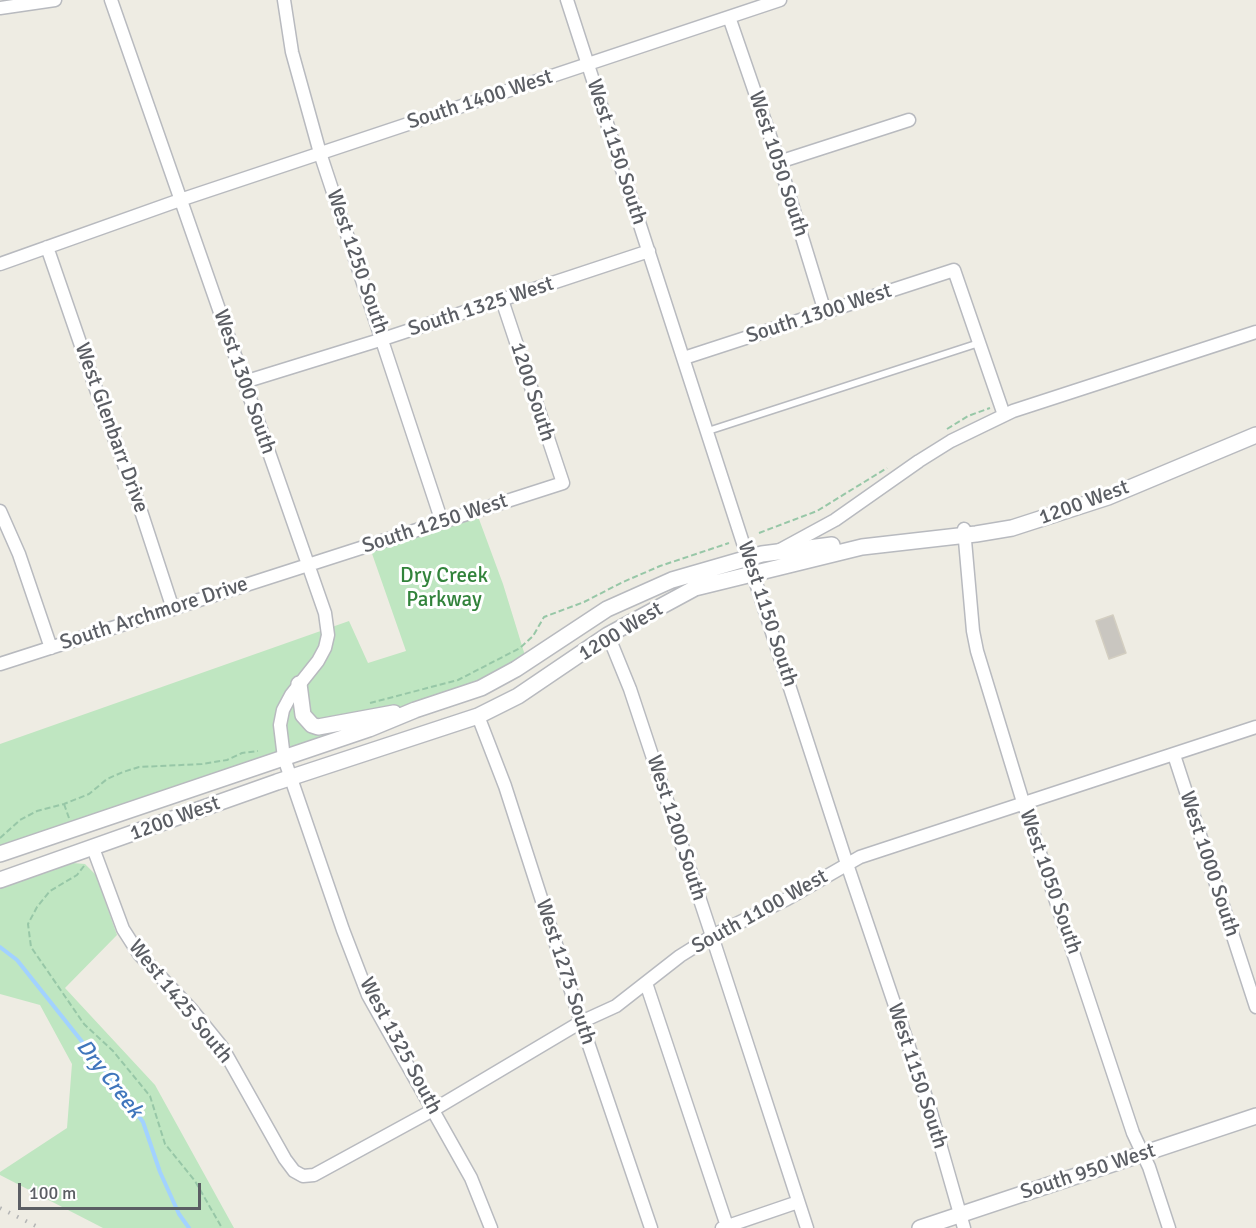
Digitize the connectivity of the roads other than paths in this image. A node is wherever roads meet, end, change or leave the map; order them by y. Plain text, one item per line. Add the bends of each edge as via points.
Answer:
1 (55, 0) edge
2 (111, 0) edge
3 (284, 0) edge
4 (567, 0) edge
5 (780, 0) edge
6 (0, 9) edge
7 (729, 17) junction
8 (588, 65) junction
9 (909, 120) dead end
10 (320, 153) junction
11 (779, 162) junction
12 (180, 200) junction
13 (47, 247) junction
14 (649, 251) junction
15 (0, 264) edge
16 (502, 300) junction
17 (825, 312) junction
18 (1256, 332) edge
19 (383, 339) junction
20 (979, 344) junction
21 (684, 358) junction
22 (244, 382) junction
23 (1004, 415) junction
24 (1256, 424) edge
25 (708, 431) junction
26 (1256, 435) edge
27 (562, 483) joint
28 (0, 511) edge
29 (442, 522) junction
30 (964, 532) junction
31 (778, 551) junction
32 (749, 558) junction
33 (308, 564) junction
34 (754, 573) junction
35 (173, 609) junction
36 (608, 635) junction
37 (51, 648) junction
38 (0, 664) edge
39 (299, 684) junction
40 (415, 710) junction
41 (478, 716) junction
42 (1256, 727) edge
43 (1174, 755) junction
44 (284, 758) junction
45 (290, 778) junction
46 (1023, 802) junction
47 (93, 848) junction
48 (0, 854) edge
49 (847, 864) junction
50 (0, 879) edge
51 (712, 936) junction
52 (646, 982) junction
53 (1256, 1007) edge
54 (581, 1022) junction
55 (434, 1110) junction
56 (1256, 1116) edge
57 (1142, 1155) junction
58 (303, 1176) joint
59 (798, 1202) junction
60 (961, 1221) edge
61 (725, 1227) edge
62 (491, 1228) edge
63 (651, 1228) edge
64 (807, 1228) edge
65 (920, 1228) edge
66 (1169, 1228) edge

1 - 6 street
2 - 12 street, West 1300 South
3 - 10 street, West 1250 South via 292,52
4 - 8 street, West 1150 South
5 - 7 street, South 1400 West
7 - 8 street, South 1400 West
7 - 11 street, West 1050 South
8 - 10 street, South 1400 West
8 - 14 street, West 1150 South
9 - 11 street
10 - 12 street, South 1400 West
10 - 19 street, West 1250 South
11 - 17 street, West 1050 South
12 - 13 street, South 1400 West
12 - 22 street, West 1300 South
13 - 15 street, South 1400 West
13 - 35 street, West Glenbarr Drive
14 - 16 street, South 1325 West
14 - 21 street, West 1150 South
16 - 19 street, South 1325 West
16 - 27 street, 1200 South
17 - 20 street, South 1300 West via 954,270
17 - 21 street, South 1300 West
18 - 23 street
19 - 22 street, South 1325 West
19 - 29 street, West 1250 South
20 - 23 street
20 - 25 lane
21 - 25 street, West 1150 South
22 - 33 street, West 1300 South
23 - 31 street via 951,441 835,520
24 - 30 street, 1200 West via 1087,497
25 - 32 street, West 1150 South
26 - 30 street, 1200 West via 1108,497 1012,528
27 - 29 street, South 1250 West
28 - 37 street
29 - 33 street, South 1250 West
30 - 31 street, 1200 West via 883,536
30 - 34 street, 1200 West via 862,547
30 - 46 street, West 1050 South via 977,651
31 - 32 street, 1200 West
32 - 34 street, West 1150 South
32 - 40 street, 1200 West via 672,580 607,609 490,683
33 - 35 street, South Archmore Drive
33 - 39 street, West 1300 South via 328,634 318,661
34 - 36 street, 1200 West via 695,588
34 - 49 street, West 1150 South
35 - 37 street, South Archmore Drive
36 - 41 street, 1200 West via 518,696
36 - 51 street, West 1200 South via 630,689
37 - 38 street, South Archmore Drive
39 - 40 street via 303,715 318,727
39 - 44 street, West 1300 South via 283,710 280,725
40 - 44 street, 1200 West
41 - 45 street, 1200 West
41 - 54 street, West 1275 South via 505,786
42 - 43 street, South 1100 West
43 - 46 street, South 1100 West
43 - 53 street, West 1000 South
44 - 45 street, West 1325 South
44 - 48 street, 1200 West
45 - 47 street, 1200 West
45 - 55 street, West 1325 South via 368,995
46 - 49 street, South 1100 West
46 - 57 street, West 1050 South
47 - 50 street, 1200 West
47 - 58 street, West 1425 South via 123,929 139,954 222,1047 285,1159
49 - 51 street, South 1100 West
49 - 60 street, West 1150 South via 930,1109
51 - 52 street, South 1100 West
51 - 59 street, West 1200 South
52 - 54 street, South 1100 West via 616,1006
52 - 61 street
54 - 55 street, South 1100 West
54 - 63 street, West 1275 South
55 - 58 street, South 1100 West via 314,1175
55 - 62 street, West 1325 South via 471,1178
56 - 57 street, South 950 West
57 - 60 street, South 950 West
57 - 66 street, West 1050 South
59 - 61 street
59 - 64 street, West 1200 South
60 - 65 street, South 950 West

